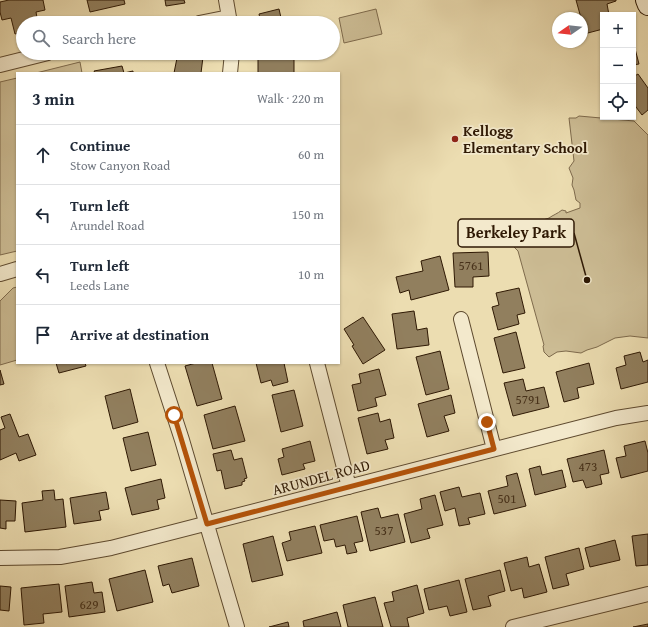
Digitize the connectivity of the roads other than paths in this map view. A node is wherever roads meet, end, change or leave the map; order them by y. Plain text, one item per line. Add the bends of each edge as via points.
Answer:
1 (226, 0) edge
2 (646, 0) edge
3 (648, 5) edge
4 (229, 16) edge
5 (17, 60) edge
6 (231, 60) edge
7 (0, 64) edge
8 (230, 72) edge
9 (16, 269) edge
10 (0, 274) edge
11 (461, 319) dead end
12 (157, 364) edge
13 (317, 364) edge
14 (648, 413) edge
15 (494, 449) junction
16 (349, 487) junction
17 (207, 524) junction
18 (0, 558) edge
19 (648, 594) edge
20 (548, 622) edge
21 (237, 627) edge
22 (513, 627) edge

1 - 4 street
2 - 3 street
5 - 7 street
6 - 8 street
9 - 10 street
11 - 15 street
12 - 17 street
13 - 16 street
14 - 15 street, ARUNDEL ROAD via 616,418
15 - 16 street, ARUNDEL ROAD
16 - 17 street, ARUNDEL ROAD
17 - 18 street, ARUNDEL ROAD via 111,548 60,557
17 - 21 street
19 - 20 street
20 - 22 street

